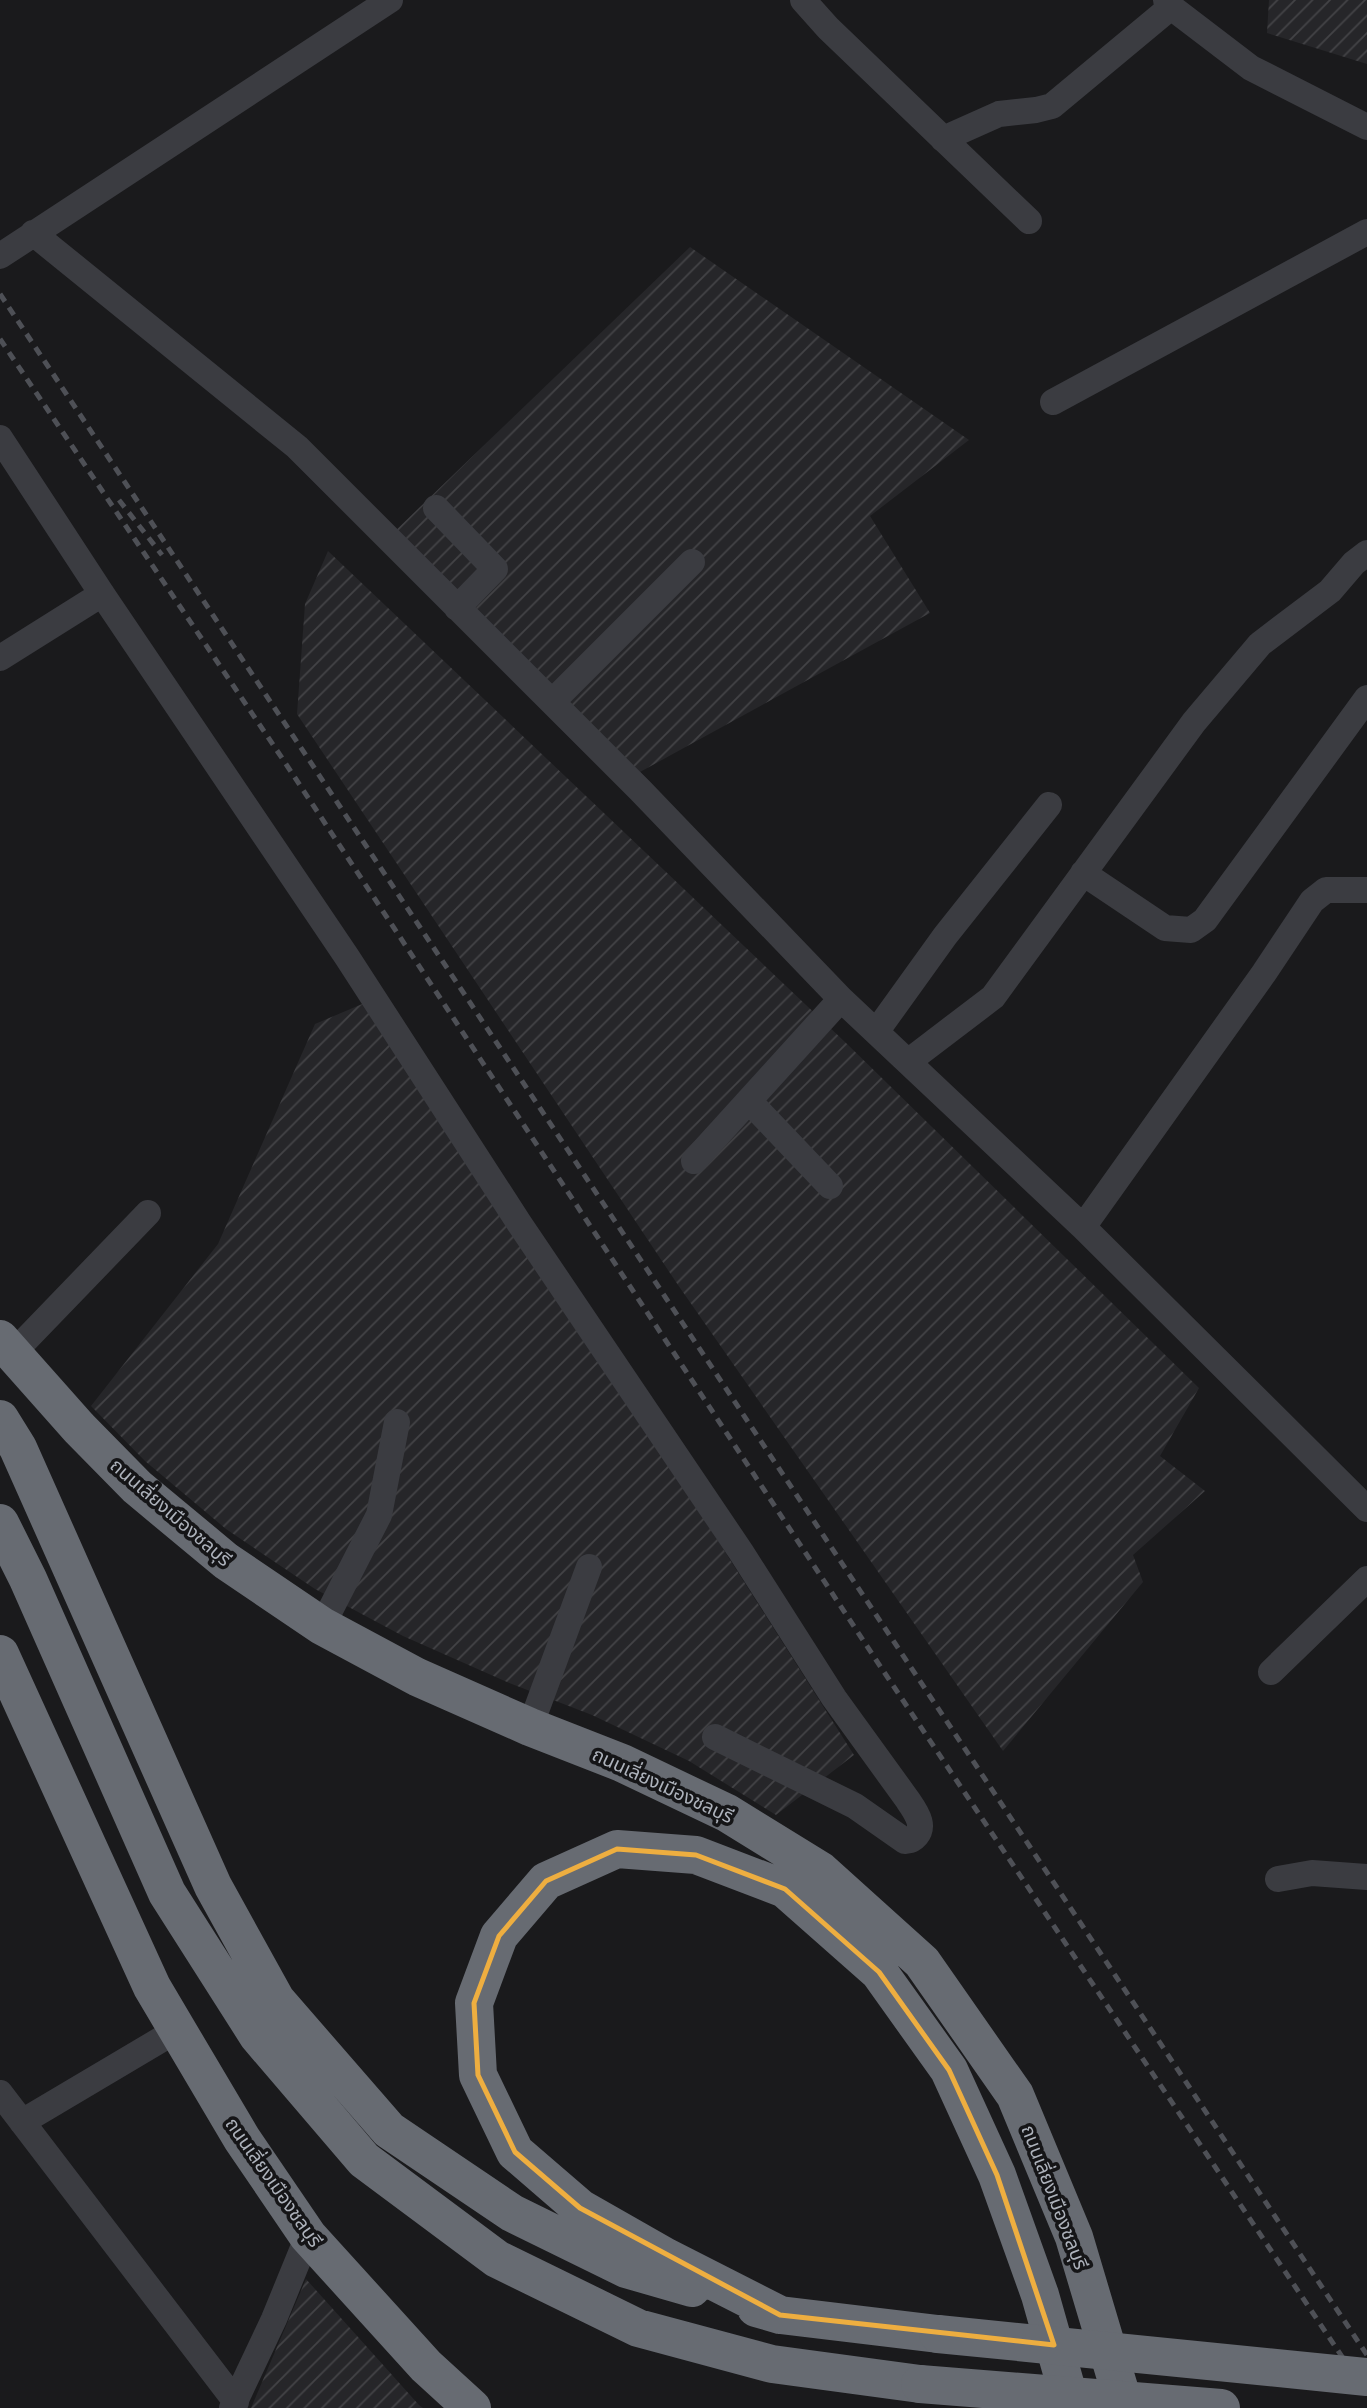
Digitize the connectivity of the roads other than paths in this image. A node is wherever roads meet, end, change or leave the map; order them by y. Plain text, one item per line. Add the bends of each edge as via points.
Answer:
1 (390, 0) edge
2 (803, 0) edge
3 (1169, 3) edge
4 (1367, 127) edge
5 (943, 139) junction
6 (1029, 221) dead end
7 (1367, 232) edge
8 (33, 233) junction
9 (0, 256) edge
10 (1053, 402) dead end
11 (0, 438) edge
12 (436, 508) dead end
13 (1367, 553) edge
14 (692, 562) dead end
15 (102, 594) junction
16 (457, 608) junction
17 (0, 658) edge
18 (1367, 698) edge
19 (552, 702) junction
20 (1049, 805) dead end
21 (1083, 873) junction
22 (1367, 890) edge
23 (841, 999) junction
24 (876, 1032) junction
25 (909, 1061) junction
26 (750, 1102) junction
27 (694, 1161) dead end
28 (830, 1186) dead end
29 (148, 1213) dead end
30 (1083, 1227) junction
31 (6, 1346) edge
32 (0, 1419) edge
33 (397, 1422) dead end
34 (1367, 1509) edge
35 (0, 1523) edge
36 (589, 1567) dead end
37 (1367, 1579) edge
38 (322, 1626) junction
39 (0, 1654) edge
40 (1270, 1672) dead end
41 (530, 1727) junction
42 (715, 1737) dead end
43 (1367, 1877) edge
44 (1278, 1879) dead end
45 (177, 2030) junction
46 (0, 2094) edge
47 (22, 2122) junction
48 (308, 2236) junction
49 (780, 2315) junction
50 (1367, 2377) edge
51 (234, 2405) edge
52 (472, 2408) edge
53 (1072, 2408) edge
54 (1125, 2408) edge
55 (1221, 2408) edge

1 - 8 street
2 - 5 street
3 - 4 street via 1251,68
3 - 5 street via 1052,106 999,114
5 - 6 street
7 - 10 street
8 - 9 street
8 - 16 street via 297,447
11 - 15 street
12 - 16 street via 495,569
13 - 21 street via 1330,591 1260,644 1194,722
14 - 19 street
15 - 17 street
15 - 42 street via 347,957 834,1698 919,1817 919,1833 905,1840 855,1806
16 - 19 street
18 - 21 street via 1205,920 1191,930 1165,928
19 - 23 street
20 - 24 street
21 - 25 street via 993,997
22 - 30 street via 1326,890 1312,901
23 - 24 street
23 - 26 street
24 - 25 street
25 - 30 street
26 - 27 street
26 - 28 street
29 - 31 street
30 - 34 street
31 - 38 highway, ถนนเลี่ยงเมืองชลบุรี via 137,1487 226,1561
32 - 49 highway via 18,1448 213,1886 276,2000 380,2120 512,2213 626,2269
33 - 38 street via 379,1515
35 - 55 highway, bridge via 167,1893 258,2036 364,2160 497,2259 638,2328 772,2364 920,2384
36 - 41 street
37 - 40 street
38 - 41 highway, ถนนเลี่ยงเมืองชลบุรี via 417,1677
39 - 45 highway, ถนนเลี่ยงเมืองชลบุรี via 152,1987
41 - 54 highway, ถนนเลี่ยงเมืองชลบุรี via 727,1813 821,1871 922,1962 1015,2095 1074,2237
43 - 44 street via 1312,1873
45 - 47 street
45 - 48 highway, ถนนเลี่ยงเมืองชลบุรี via 242,2139
46 - 47 street
47 - 51 street
48 - 51 street
48 - 52 highway, ถนนเลี่ยงเมืองชลบุรี via 426,2366
49 - 50 highway, bridge
49 - 53 highway via 580,2208 515,2152 478,2075 474,2003 499,1936 546,1881 617,1849 696,1855 785,1889 879,1972 949,2070 997,2175 1040,2295

